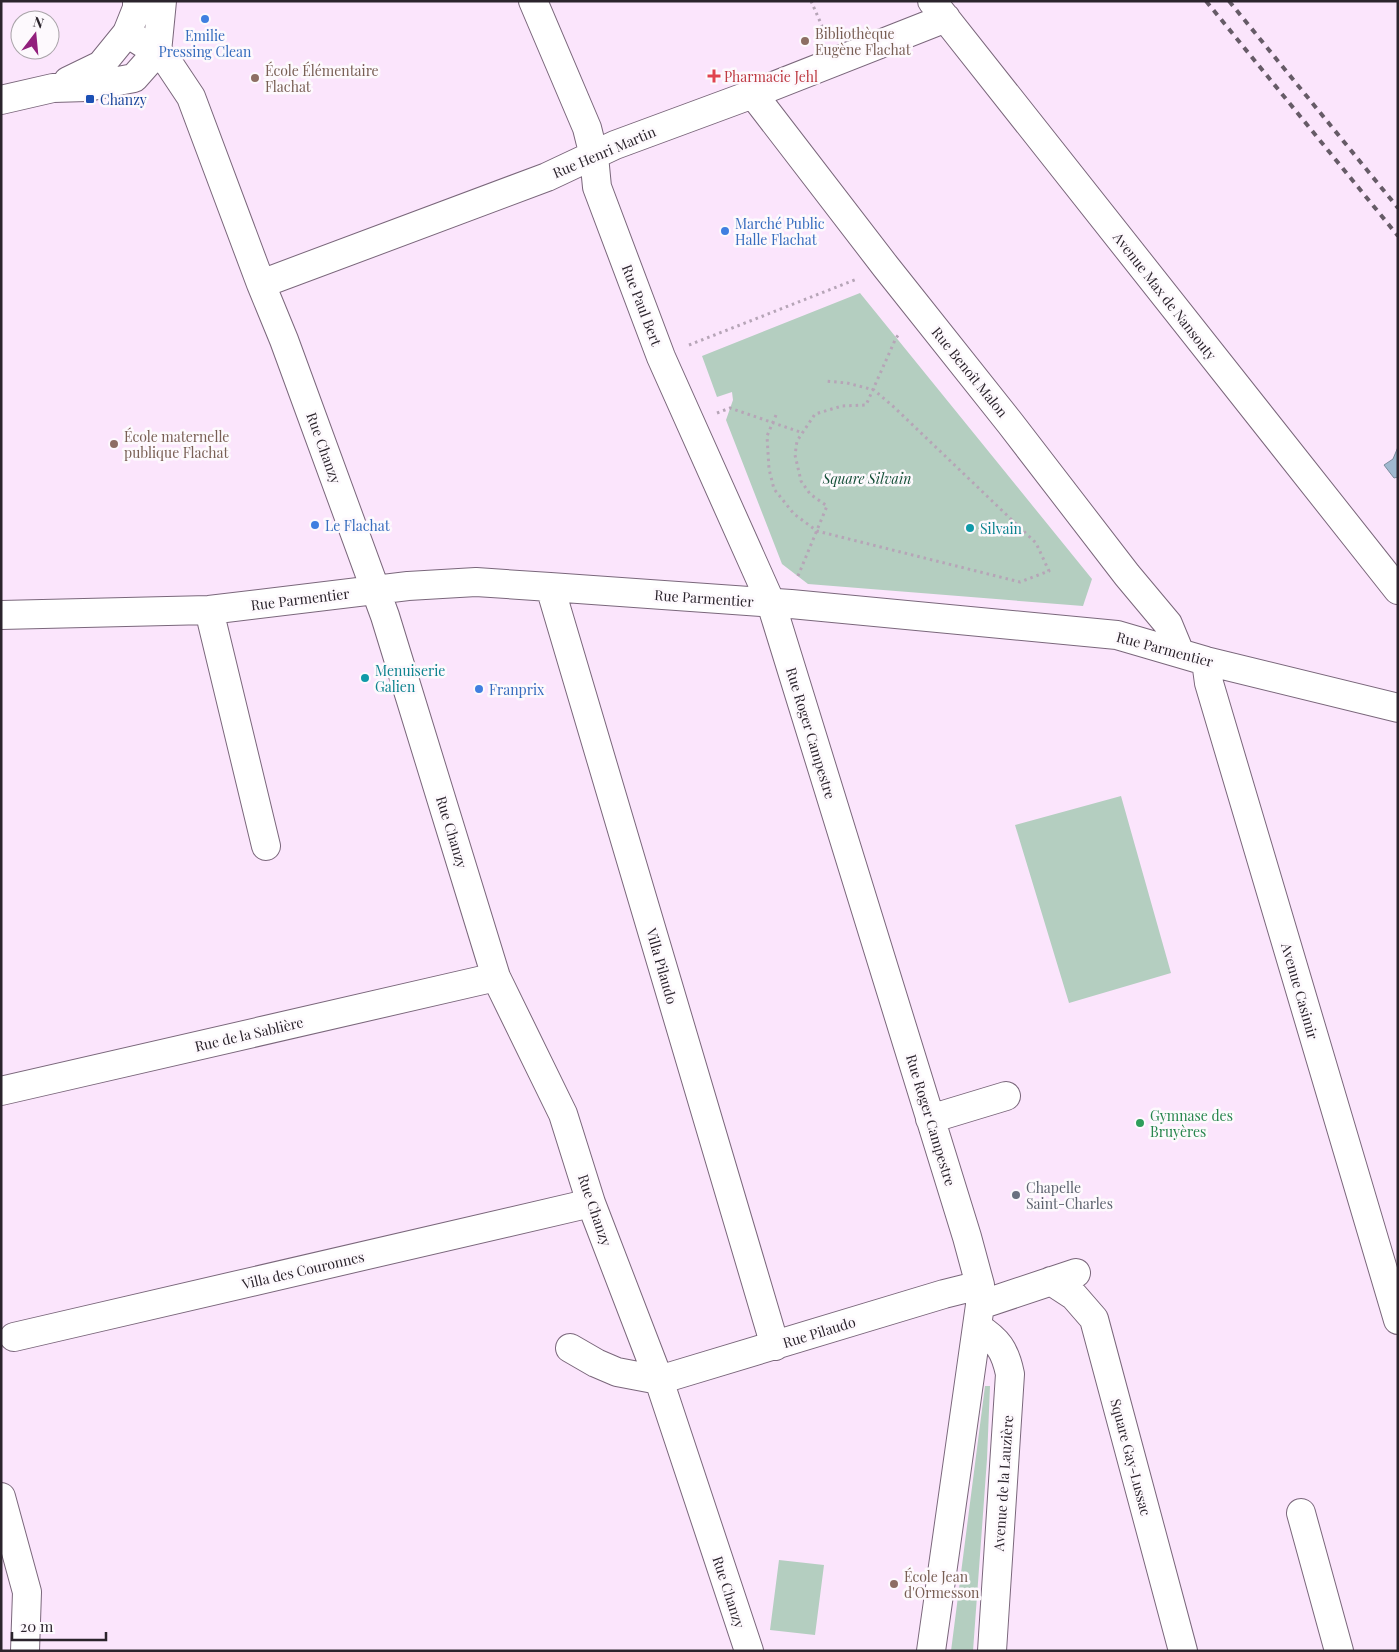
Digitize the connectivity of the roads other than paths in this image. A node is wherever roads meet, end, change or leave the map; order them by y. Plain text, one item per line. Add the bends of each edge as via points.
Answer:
1 (137, 1) edge
2 (162, 1) edge
3 (533, 1) edge
4 (939, 10) edge
5 (127, 33) junction
6 (157, 52) junction
7 (53, 88) junction
8 (753, 94) junction
9 (1, 100) edge
10 (594, 156) junction
11 (261, 284) junction
12 (550, 587) junction
13 (375, 589) junction
14 (1398, 590) edge
15 (771, 603) junction
16 (209, 610) junction
17 (1, 615) edge
18 (1180, 654) junction
19 (1206, 661) junction
20 (1398, 708) edge
21 (266, 846) dead end
22 (496, 976) junction
23 (1, 1091) edge
24 (1006, 1096) dead end
25 (930, 1119) junction
26 (591, 1203) junction
27 (1064, 1277) joint
28 (979, 1306) junction
29 (1398, 1320) edge
30 (14, 1338) dead end
31 (774, 1346) junction
32 (570, 1348) dead end
33 (659, 1380) junction
34 (1, 1497) edge
35 (1301, 1513) dead end
36 (24, 1651) edge
37 (749, 1651) edge
38 (931, 1651) edge
39 (992, 1651) edge
40 (1183, 1651) edge
41 (1339, 1651) edge

1 - 5 street
2 - 6 street
3 - 10 street, Rue Paul Bert via 587,128
4 - 8 street, Rue Henri Martin via 838,61
4 - 14 street, Avenue Max de Nansouty
5 - 6 street, Rue Chanzy
5 - 7 street via 101,66
6 - 7 street via 134,78 87,87
6 - 11 street, Rue Chanzy via 191,97
7 - 9 street
8 - 10 street, Rue Henri Martin via 615,145
8 - 18 street, Rue Benoît Malon via 1168,624
10 - 11 street, Rue Henri Martin via 547,177
10 - 15 street, Rue Paul Bert via 597,187 661,357
11 - 13 street, Rue Chanzy
12 - 13 street, Rue Parmentier via 476,582
12 - 15 street, Rue Parmentier
12 - 31 street, Villa Pilaudo
13 - 16 street, Rue Parmentier
13 - 22 street, Rue Chanzy
15 - 18 street, Rue Parmentier via 1117,635
15 - 25 street, Rue Roger Campestre
16 - 17 street, Rue Parmentier
16 - 21 street
18 - 19 street, Rue Parmentier
19 - 20 street, Rue Parmentier
19 - 29 street, Avenue Casimir via 1212,693
22 - 23 street, Rue de la Sablière
22 - 26 street, Rue Chanzy via 563,1114
24 - 25 street
25 - 28 street, Rue Roger Campestre via 967,1236
26 - 30 street, Villa des Couronnes
26 - 33 street, Rue Chanzy
27 - 28 street, Rue Pilaudo
27 - 40 street, Square Gay-Lussac via 1074,1296 1094,1318
28 - 31 street, Rue Pilaudo via 944,1294
28 - 38 street, Rue Roger Campestre
28 - 39 street, Avenue de la Lauzière via 1007,1360 1010,1374
31 - 33 street, Rue Pilaudo
32 - 33 street via 616,1372
33 - 37 street, Rue Chanzy
34 - 36 street via 27,1592
35 - 41 street

